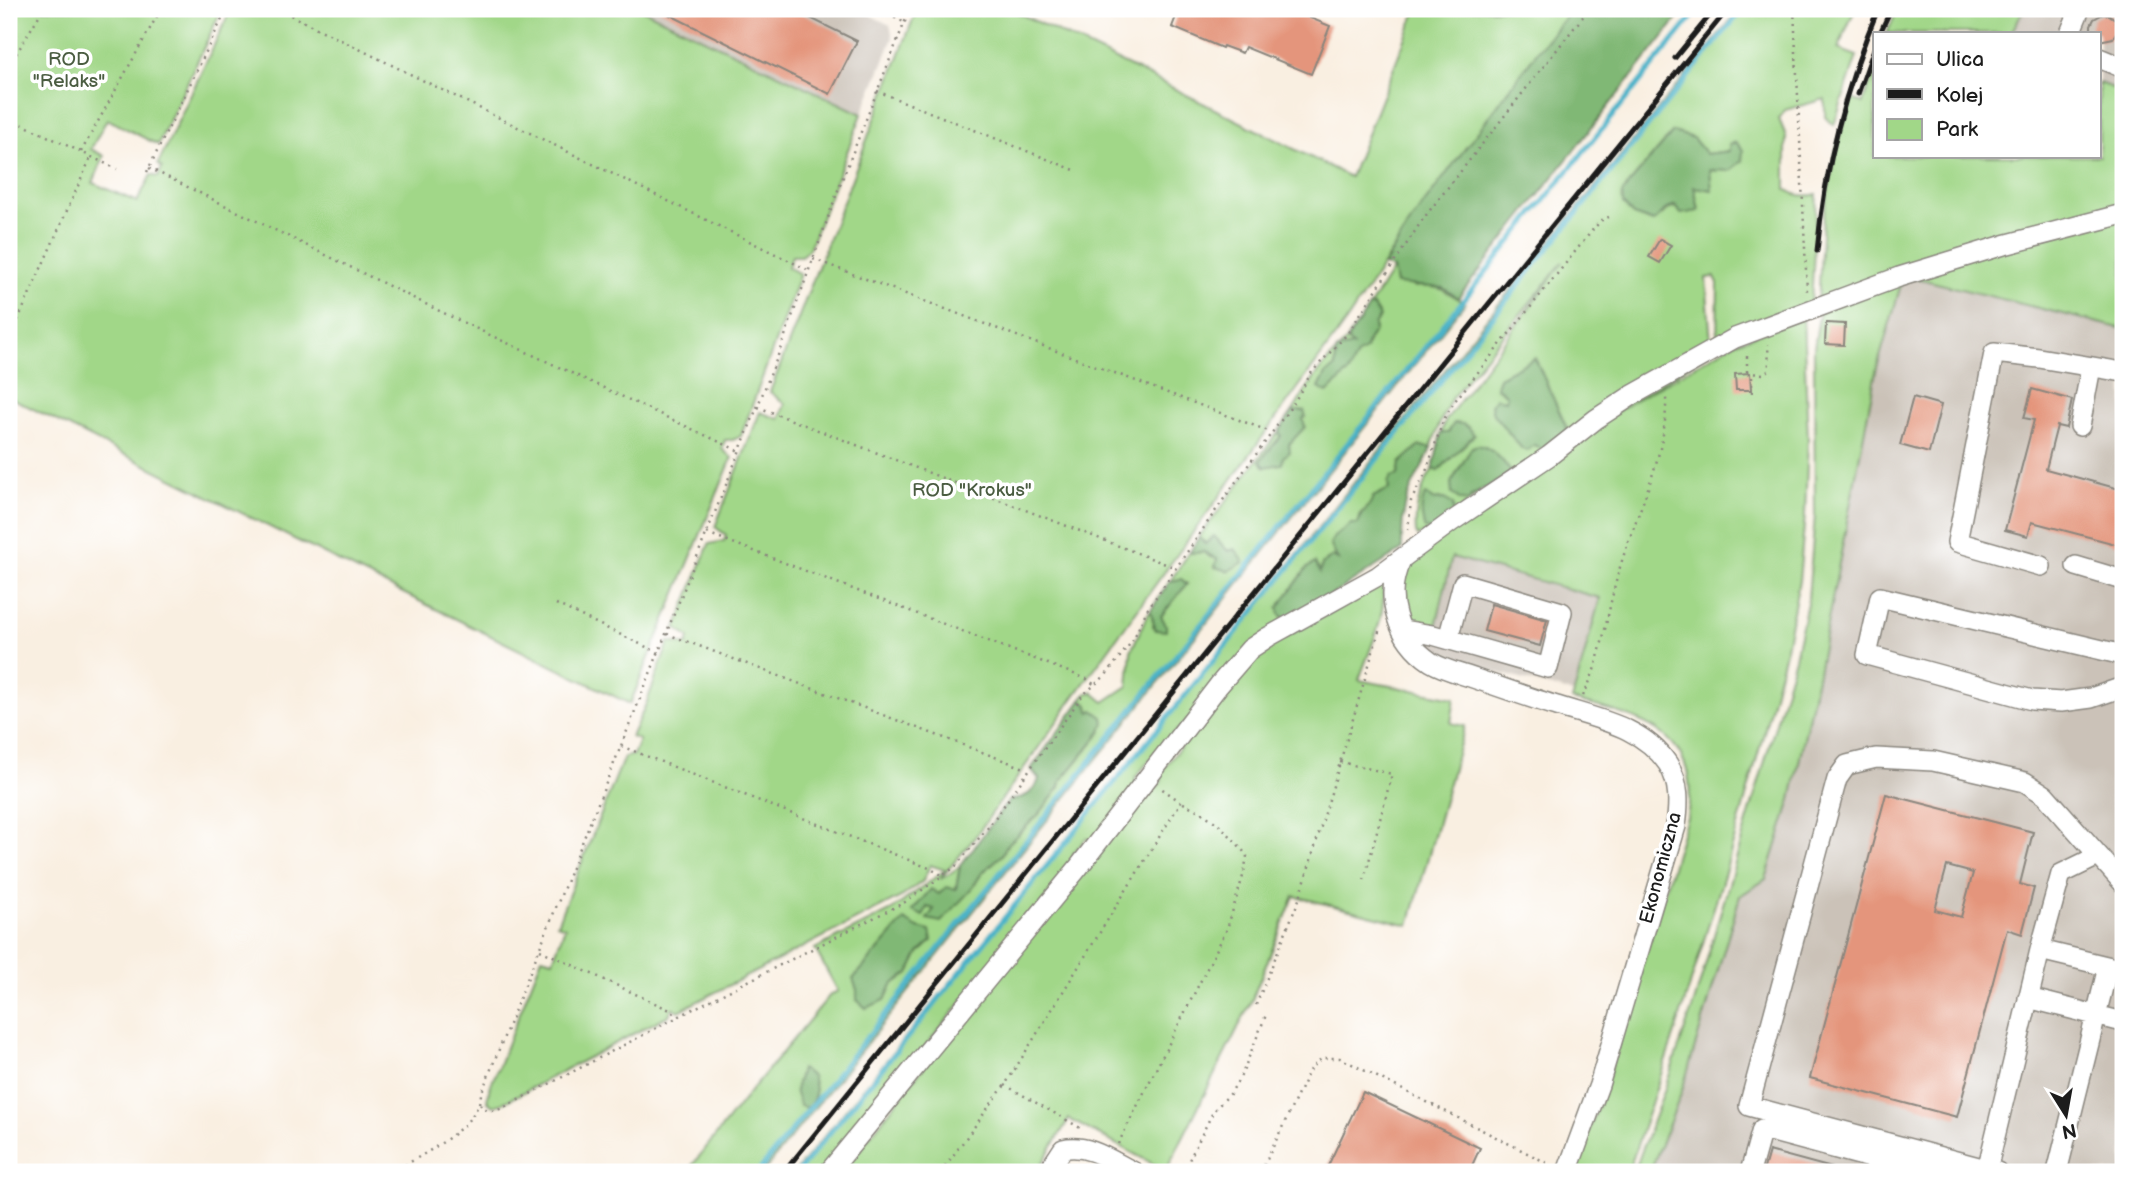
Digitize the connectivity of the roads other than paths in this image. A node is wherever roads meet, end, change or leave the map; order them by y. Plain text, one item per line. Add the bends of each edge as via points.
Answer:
1 (2080, 9) edge
2 (2070, 32) edge
3 (2100, 58) edge
4 (2123, 68) edge
5 (2123, 214) edge
6 (2091, 367) junction
7 (2123, 372) edge
8 (2080, 426) dead end
9 (1404, 557) junction
10 (2040, 566) dead end
11 (2076, 566) dead end
12 (2123, 580) edge
13 (1403, 630) junction
14 (1448, 639) junction
15 (2123, 655) edge
16 (2123, 687) edge
17 (2098, 856) junction
18 (2123, 883) edge
19 (2040, 950) junction
20 (2116, 969) edge
21 (2028, 998) junction
22 (2097, 1016) junction
23 (2123, 1022) edge
24 (1561, 1170) edge
25 (1992, 1171) edge
26 (829, 1172) edge
27 (1048, 1172) edge
28 (1134, 1172) edge
29 (1750, 1172) edge
30 (1923, 1172) edge
31 (2057, 1172) edge

1 - 2 street
3 - 4 street
5 - 9 street via 1899,277 1735,338 1596,419
6 - 7 street
6 - 8 street
6 - 10 street via 1994,353 1957,542
9 - 13 street, Ekonomiczna via 1392,592
9 - 26 street via 1250,649
11 - 12 street
13 - 14 street
13 - 24 street, Ekonomiczna via 1433,663 1610,722 1647,741 1668,764 1676,783 1676,826 1599,1085
14 - 14 street via 1548,668 1562,612 1463,583
15 - 16 street via 1880,597 1867,656 2032,700 2091,698
17 - 18 street
17 - 19 street via 2062,874
17 - 25 street via 2046,795 2025,782 1933,761 1876,758 1847,765 1837,779 1749,1106
19 - 20 street
19 - 21 street
20 - 22 street
21 - 22 street
21 - 25 street
22 - 23 street
22 - 31 street
27 - 28 street via 1063,1149 1074,1146
29 - 30 street via 1762,1129

